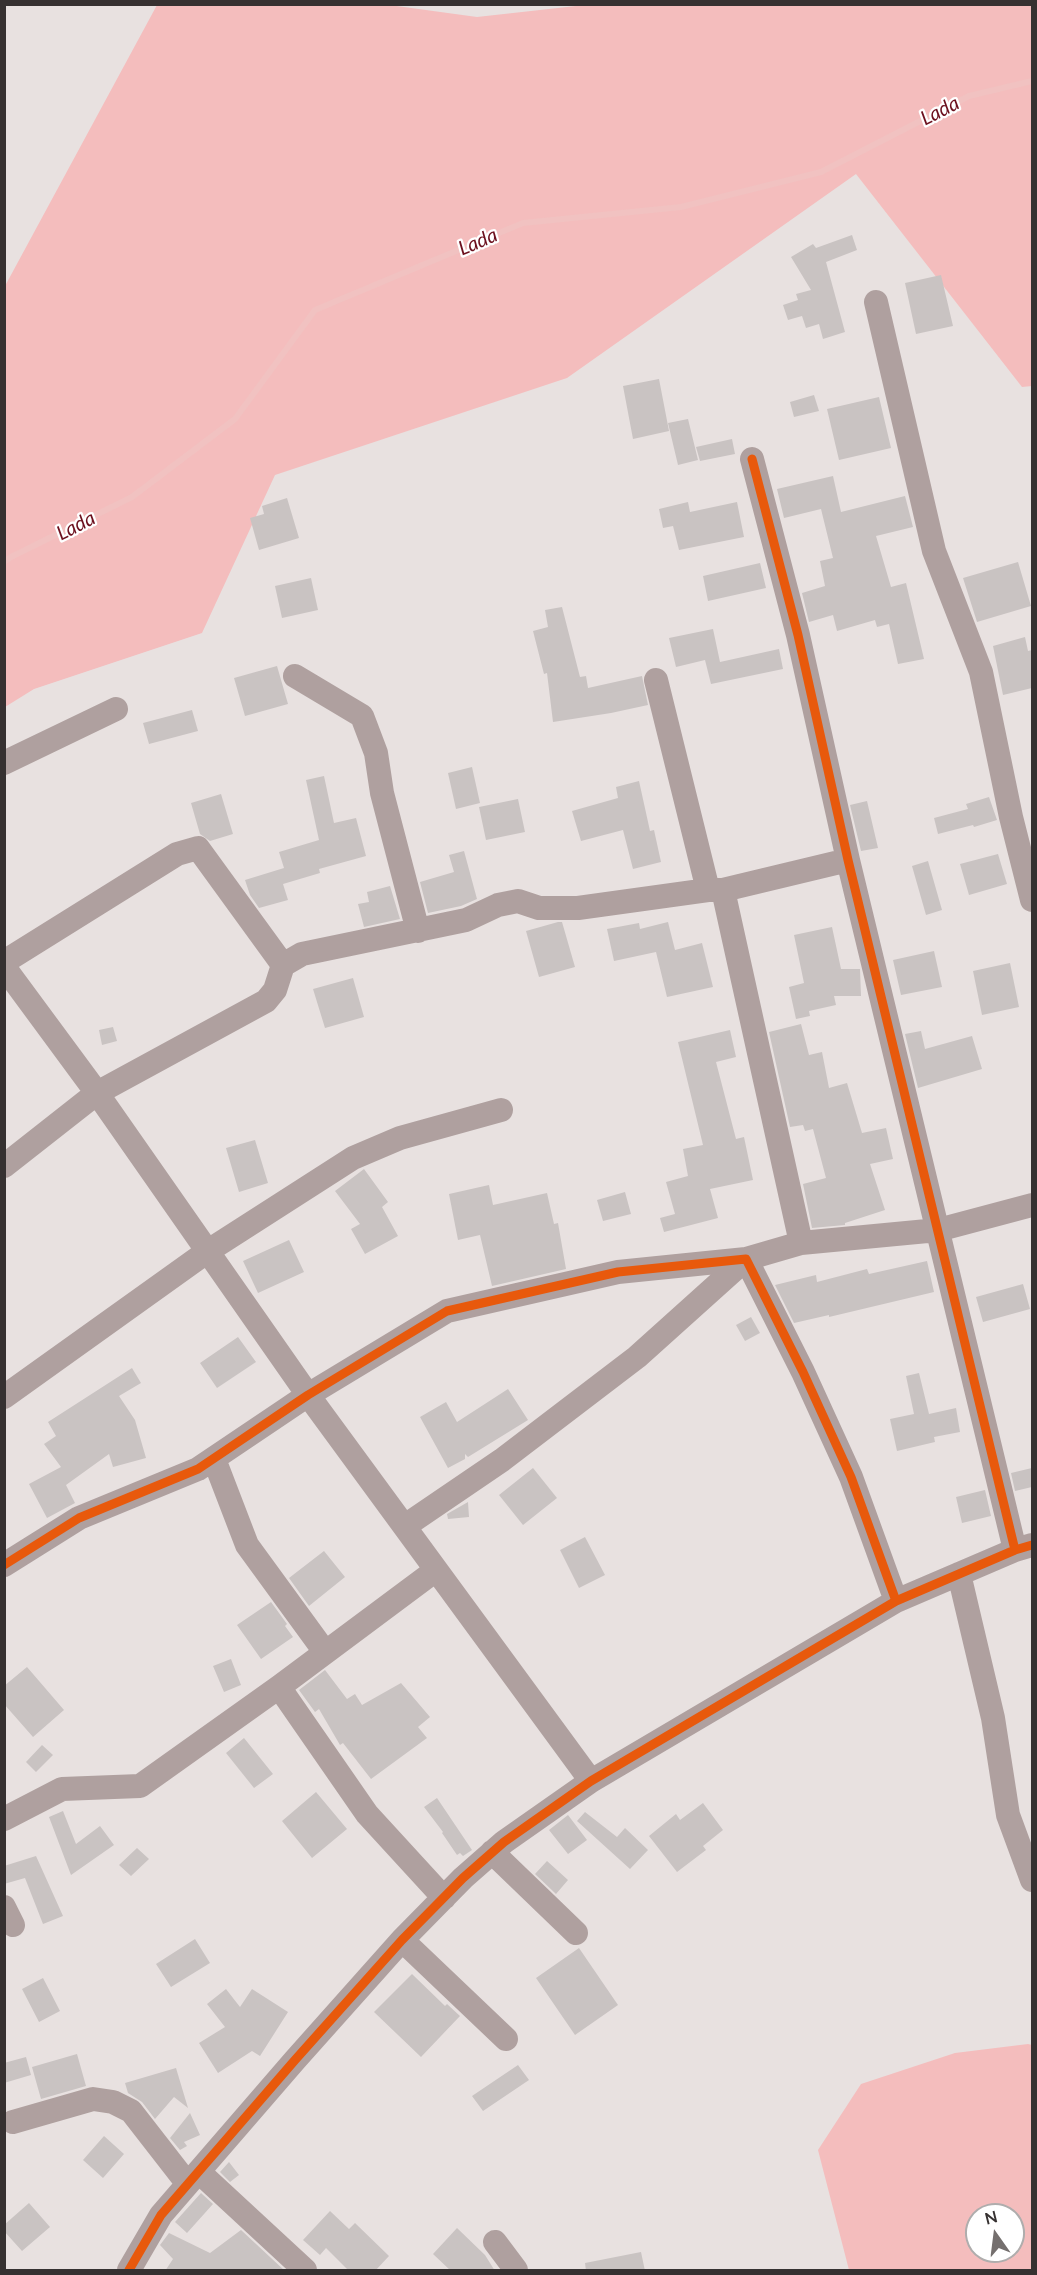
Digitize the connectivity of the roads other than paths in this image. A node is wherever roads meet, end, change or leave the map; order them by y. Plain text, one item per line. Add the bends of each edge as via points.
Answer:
1 (876, 302) dead end
2 (752, 459) dead end
3 (295, 675) dead end
4 (656, 680) dead end
5 (116, 709) dead end
6 (4, 763) edge
7 (848, 860) junction
8 (716, 890) junction
9 (1032, 900) edge
10 (418, 932) junction
11 (4, 962) edge
12 (283, 965) junction
13 (4, 967) edge
14 (97, 1093) junction
15 (501, 1110) dead end
16 (4, 1166) edge
17 (1032, 1205) edge
18 (938, 1230) junction
19 (801, 1243) junction
20 (208, 1251) junction
21 (746, 1259) junction
22 (308, 1395) junction
23 (4, 1397) edge
24 (214, 1459) junction
25 (405, 1526) junction
26 (1024, 1548) edge
27 (4, 1565) edge
28 (436, 1570) junction
29 (959, 1574) junction
30 (896, 1601) junction
31 (325, 1652) junction
32 (279, 1687) junction
33 (591, 1781) junction
34 (4, 1820) edge
35 (492, 1852) junction
36 (1032, 1880) edge
37 (444, 1898) junction
38 (576, 1933) dead end
39 (402, 1940) junction
40 (506, 2039) dead end
41 (13, 2122) dead end
42 (193, 2178) junction
43 (495, 2242) dead end
44 (129, 2271) edge
45 (305, 2271) edge
46 (516, 2271) edge

1 - 9 street via 934,551 981,672
2 - 7 street via 798,635
3 - 10 street via 362,716 376,753 382,793
4 - 8 street
5 - 6 street
7 - 8 street
7 - 18 street
8 - 10 street via 578,908 539,908 518,901
8 - 19 street
10 - 12 street via 302,954
11 - 12 street via 177,854 198,849
12 - 14 street via 275,990 266,1001
13 - 14 street
14 - 16 street
14 - 20 street
15 - 20 street via 400,1138 353,1158
17 - 18 street
18 - 19 street
18 - 26 street
19 - 21 street
20 - 22 street
20 - 23 street
21 - 22 street via 618,1272 447,1311
21 - 25 street via 637,1358 502,1460
21 - 30 street via 804,1372 851,1477
22 - 24 street
22 - 25 street
24 - 27 street via 79,1518
24 - 31 street via 247,1545
25 - 28 street
26 - 29 street
28 - 31 street
28 - 33 street
29 - 30 street
29 - 36 street via 993,1718 1008,1815
30 - 33 street
31 - 32 street
32 - 34 street via 140,1786 62,1789
32 - 37 street via 367,1814
33 - 35 street
35 - 37 street
35 - 38 street
37 - 39 street
39 - 40 street
39 - 42 street
41 - 42 street via 93,2099 113,2102 131,2111
42 - 44 street via 161,2215
42 - 45 street
43 - 46 street

